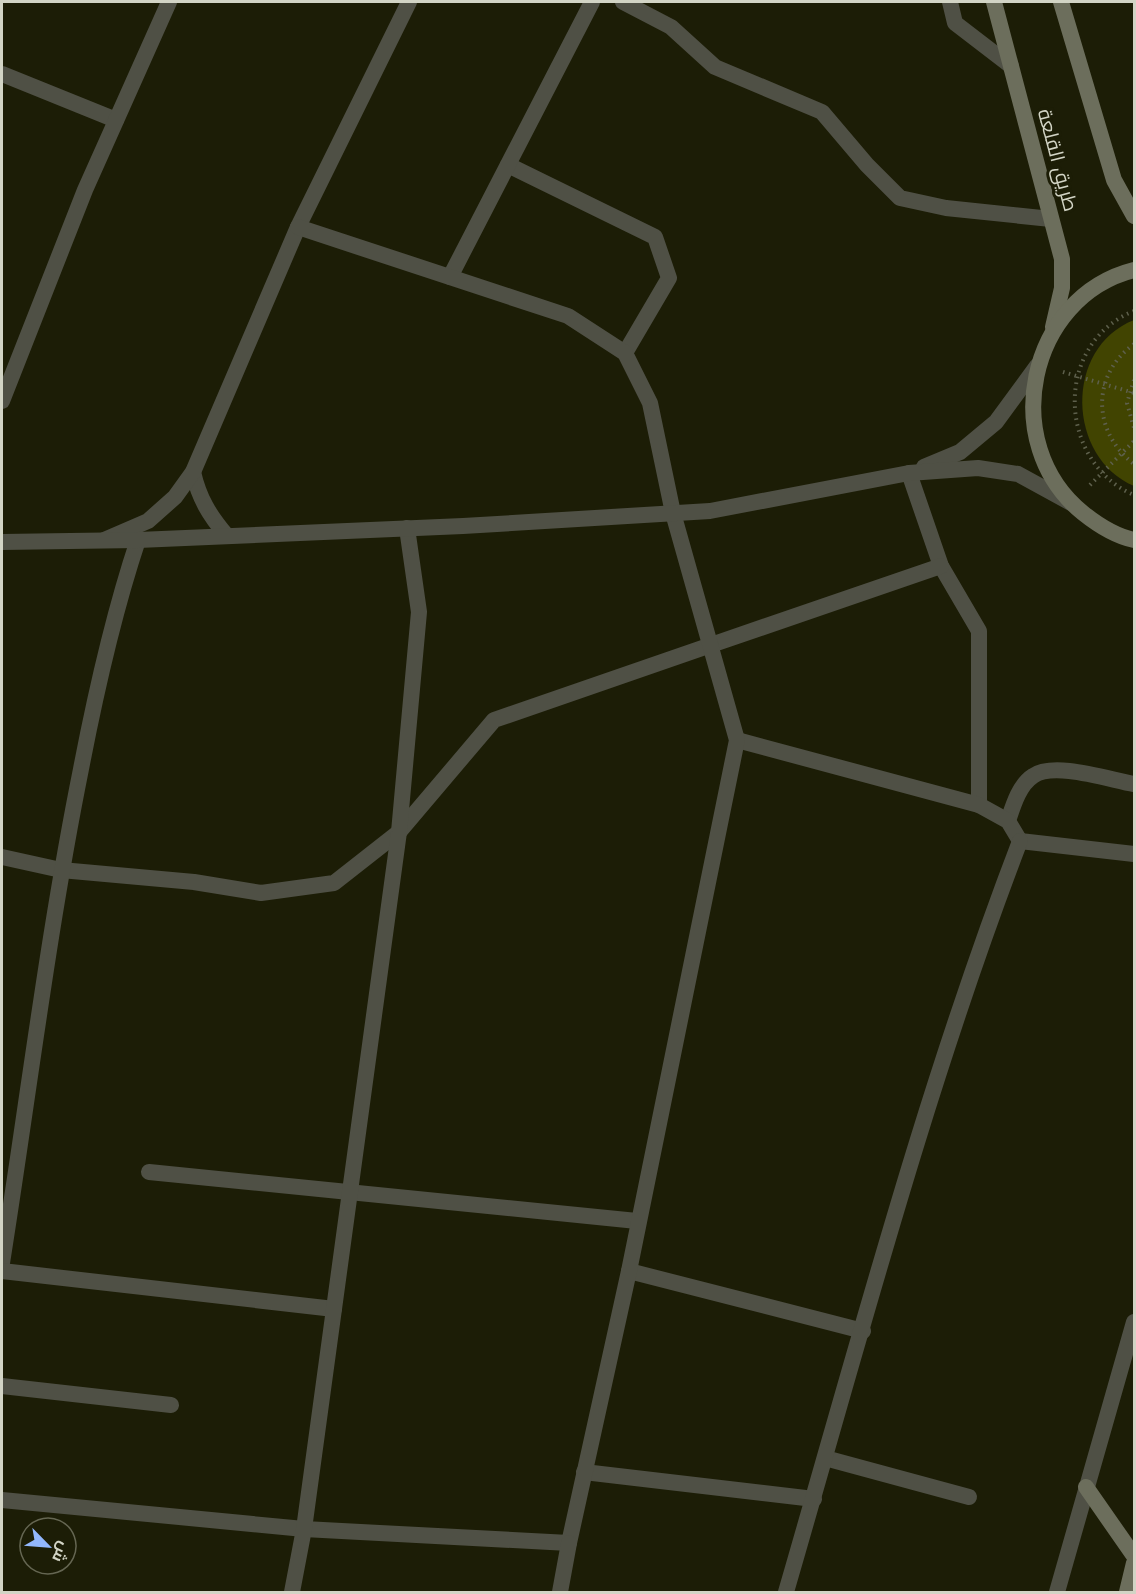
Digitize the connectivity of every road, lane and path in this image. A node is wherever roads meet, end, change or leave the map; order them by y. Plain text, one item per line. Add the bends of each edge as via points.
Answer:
1 (169, 2) edge
2 (409, 2) edge
3 (592, 2) edge
4 (623, 2) edge
5 (950, 2) edge
6 (994, 2) edge
7 (1061, 2) edge
8 (1011, 66) junction
9 (2, 74) edge
10 (116, 120) junction
11 (508, 165) junction
12 (1134, 216) edge
13 (1052, 219) junction
14 (298, 227) junction
15 (1134, 270) edge
16 (450, 277) junction
17 (1134, 311) edge
18 (1053, 331) junction
19 (1134, 344) edge
20 (625, 353) junction
21 (1037, 366) junction
22 (1077, 375) junction
23 (1134, 380) edge
24 (1104, 383) junction
25 (1132, 392) edge
26 (2, 401) edge
27 (1134, 428) edge
28 (1134, 441) edge
29 (1122, 454) junction
30 (1134, 464) edge
31 (193, 472) junction
32 (909, 473) junction
33 (1101, 473) junction
34 (1134, 495) edge
35 (1071, 503) junction
36 (673, 513) junction
37 (407, 528) junction
38 (227, 536) junction
39 (5, 538) edge
40 (104, 540) junction
41 (138, 540) junction
42 (1132, 541) edge
43 (941, 566) junction
44 (711, 645) junction
45 (737, 740) junction
46 (1134, 784) edge
47 (979, 805) junction
48 (1008, 821) junction
49 (399, 832) junction
50 (1020, 841) junction
51 (1134, 854) edge
52 (2, 857) edge
53 (61, 870) junction
54 (149, 1173) dead end
55 (350, 1191) junction
56 (7, 1200) edge
57 (637, 1221) junction
58 (2, 1263) edge
59 (2, 1271) edge
60 (629, 1271) junction
61 (334, 1309) junction
62 (1134, 1322) edge
63 (863, 1330) junction
64 (2, 1386) edge
65 (171, 1405) dead end
66 (825, 1458) junction
67 (584, 1472) junction
68 (1086, 1487) junction
69 (969, 1497) dead end
70 (813, 1498) junction
71 (2, 1500) edge
72 (304, 1529) junction
73 (569, 1543) junction
74 (1134, 1556) edge
75 (1134, 1563) edge
76 (292, 1593) edge
77 (560, 1593) edge
78 (786, 1593) edge
79 (1057, 1593) edge
80 (1127, 1593) edge

1 - 10 street
2 - 14 street
3 - 11 street
4 - 13 street via 671,27 715,67 822,112 900,198 946,208
5 - 8 street via 955,23
6 - 8 main road, طريق القلعة
7 - 12 main road via 1114,180
8 - 13 main road, طريق القلعة
9 - 10 street
10 - 26 street via 84,190
11 - 16 street
11 - 20 street via 655,237 669,278
13 - 18 main road, طريق القلعة via 1062,259 1062,288
14 - 16 street
14 - 31 street
15 - 18 main road via 1116,275 1080,298
16 - 20 street via 568,316
17 - 22 path via 1104,331 1088,351
18 - 21 main road
19 - 24 path via 1112,366
20 - 36 street via 650,403
21 - 22 path
21 - 32 street via 996,422 960,452
21 - 35 main road via 1032,403 1035,440 1049,474
22 - 24 path
22 - 33 path via 1073,401 1076,427 1085,452
23 - 25 path
24 - 25 path
24 - 29 path via 1103,421
25 - 27 path via 1129,415
28 - 29 path
29 - 30 path
29 - 33 path
31 - 38 street via 208,513
31 - 40 street via 175,497 148,521
32 - 35 street via 978,468 1018,474
32 - 36 street via 710,511
32 - 43 street
33 - 34 path via 1121,490
33 - 35 path
35 - 42 main road via 1097,525
36 - 37 street
36 - 44 street
37 - 38 street
37 - 49 street via 419,612
38 - 41 street
39 - 40 street
40 - 41 street
41 - 53 street via 118,599
43 - 44 street
43 - 47 street via 979,631
44 - 45 street
44 - 49 street via 494,720
45 - 47 street
45 - 57 street
46 - 48 street via 1057,769 1033,776 1015,798
47 - 48 street
48 - 50 street
49 - 53 street via 334,883 261,893 194,882
49 - 55 street
50 - 51 street
50 - 63 street via 985,934 920,1134
52 - 53 street
53 - 56 street
54 - 55 street
55 - 57 street
55 - 61 street
56 - 58 street
57 - 60 street
59 - 61 street
60 - 63 street
60 - 67 street
61 - 72 street
62 - 68 street
63 - 66 street
64 - 65 street
66 - 69 street
66 - 70 street
67 - 70 street
67 - 73 street
68 - 74 main road
68 - 79 street
70 - 78 street
71 - 72 street
72 - 73 street
72 - 76 street
73 - 77 street
75 - 80 main road

